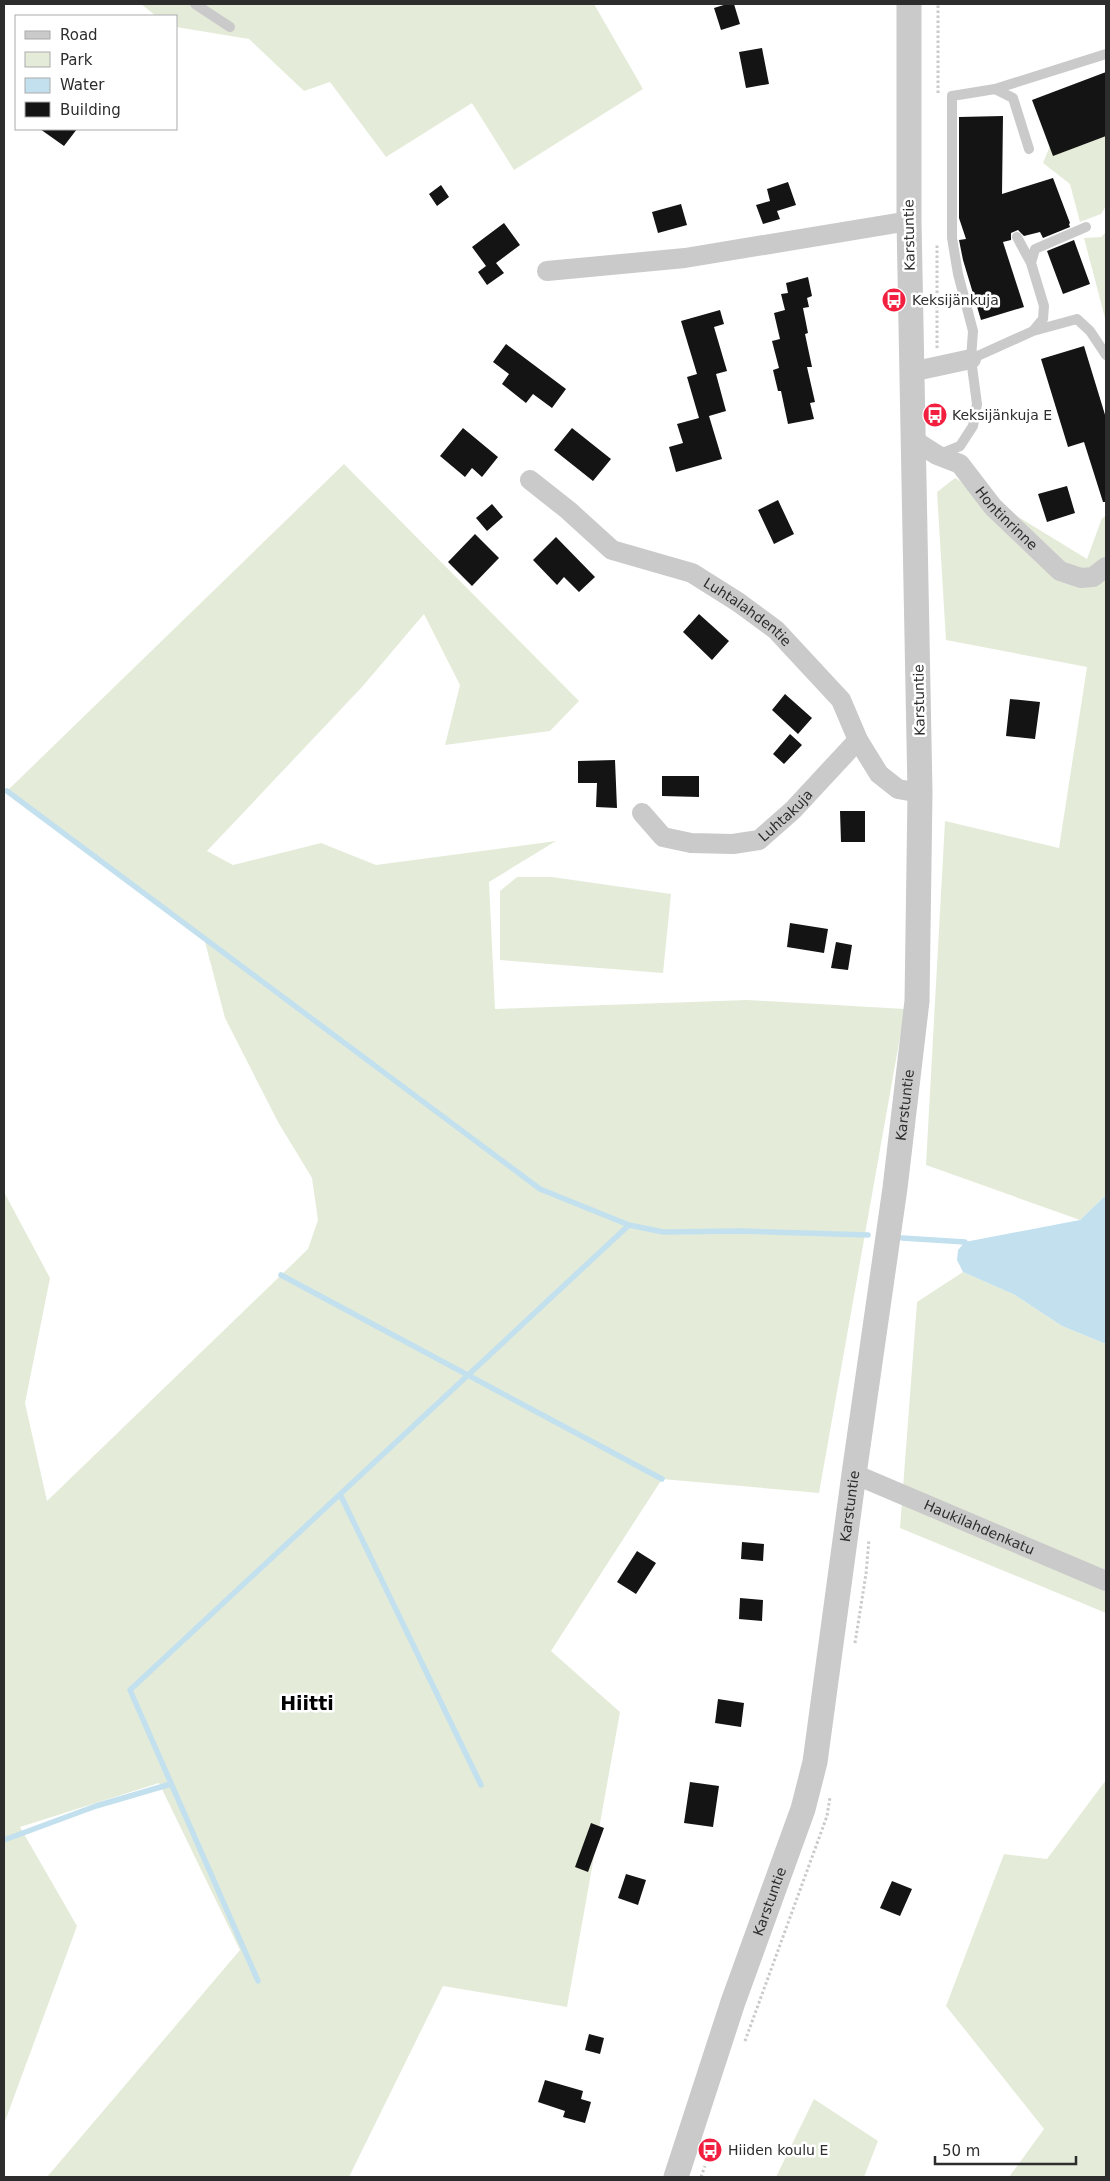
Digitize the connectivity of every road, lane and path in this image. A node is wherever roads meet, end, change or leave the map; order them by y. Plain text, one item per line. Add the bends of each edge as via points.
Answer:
1 (195, 4) edge
2 (909, 4) edge
3 (230, 27) dead end
4 (1106, 54) edge
5 (995, 89) junction
6 (1029, 149) dead end
7 (909, 221) junction
8 (1086, 227) dead end
9 (1017, 237) dead end
10 (1031, 263) junction
11 (547, 271) dead end
12 (1033, 331) junction
13 (1106, 355) edge
14 (971, 359) junction
15 (911, 372) junction
16 (912, 439) junction
17 (937, 455) junction
18 (530, 480) dead end
19 (1106, 567) edge
20 (858, 740) junction
21 (920, 793) junction
22 (642, 813) dead end
23 (854, 1474) junction
24 (1106, 1581) edge
25 (676, 2177) edge

1 - 3 lane
2 - 7 street, Karstuntie
4 - 5 lane
5 - 6 lane via 1013,98
5 - 14 lane via 952,96 952,238 973,331
7 - 11 street via 685,258
7 - 15 street, Karstuntie
8 - 10 lane via 1035,249
9 - 10 lane
10 - 12 lane via 1044,306 1043,319
12 - 13 lane via 1077,320 1090,331
12 - 14 lane
14 - 15 street
14 - 17 lane via 977,404 973,426 960,446
15 - 16 street, Karstuntie
16 - 17 street, Hontinrinne
16 - 21 street, Karstuntie
17 - 19 street, Hontinrinne via 960,464 992,507 1060,571 1087,578
18 - 20 street, Luhtalahdentie via 612,550 692,574 776,630 841,700
20 - 21 street, Luhtalahdentie via 879,774 898,789
20 - 22 street, Luhtakuja via 793,810 759,840 732,844 691,843 663,837
21 - 23 street, Karstuntie via 917,1002 894,1197
23 - 24 street, Haukilahdenkatu
23 - 25 street, Karstuntie via 815,1762 803,1809 733,2002

